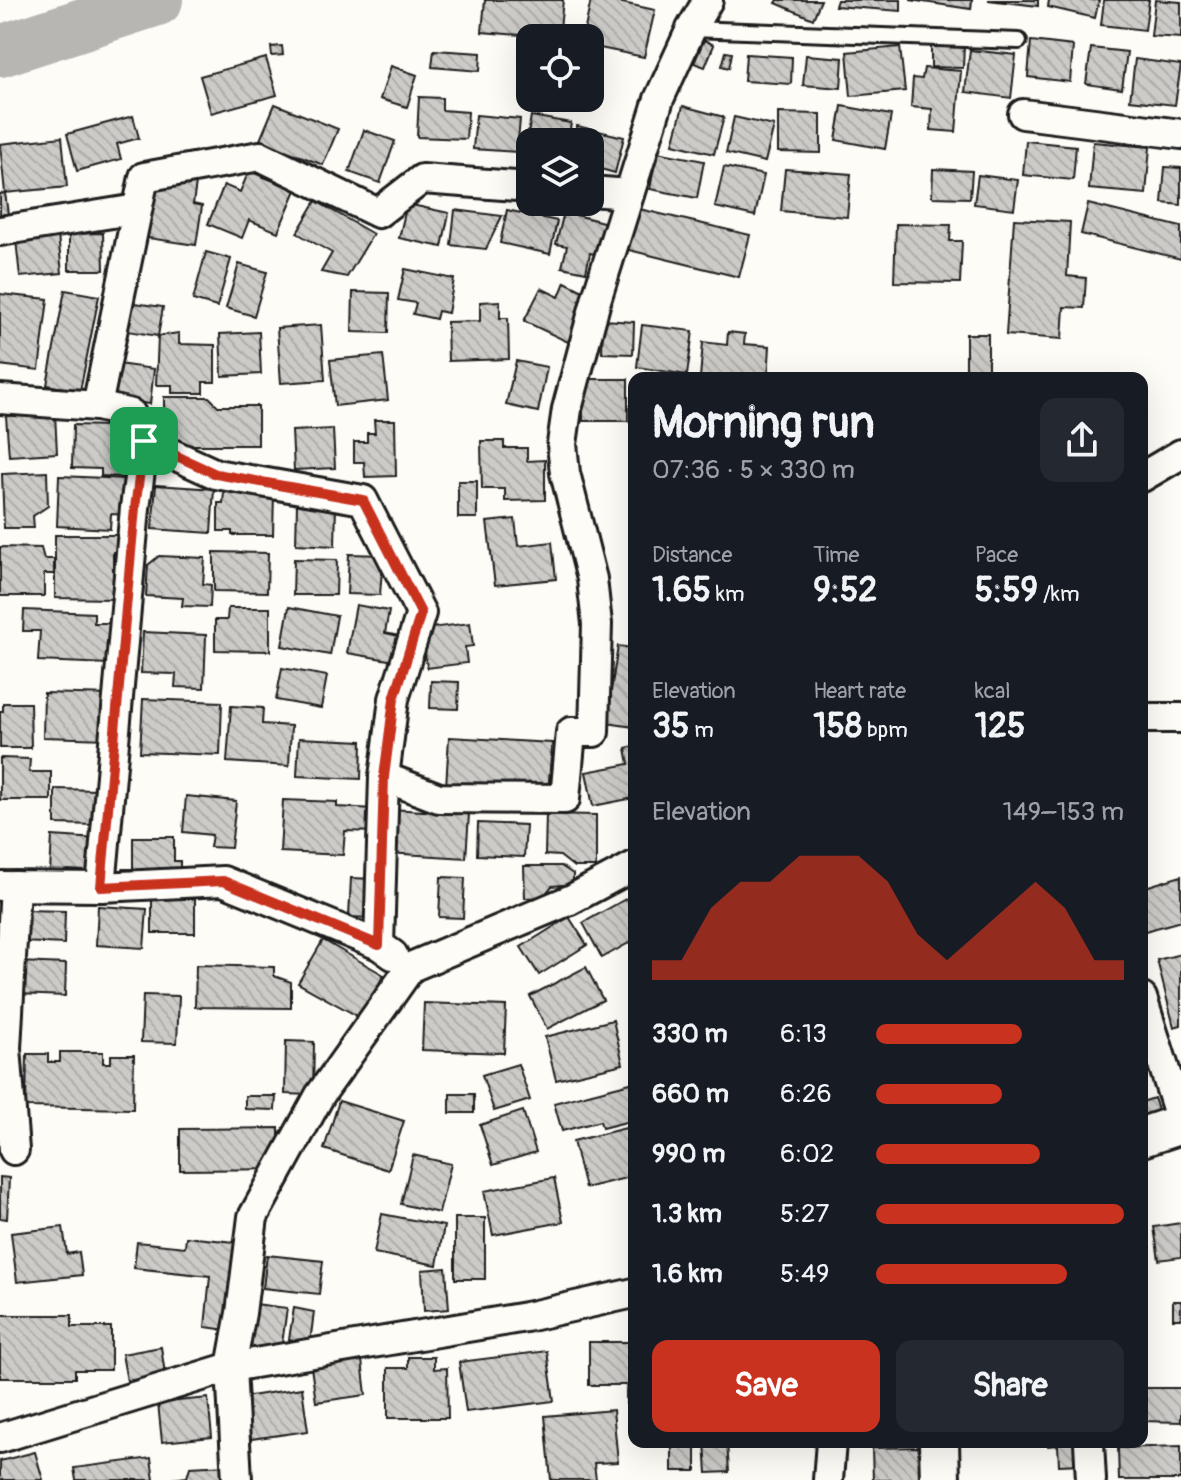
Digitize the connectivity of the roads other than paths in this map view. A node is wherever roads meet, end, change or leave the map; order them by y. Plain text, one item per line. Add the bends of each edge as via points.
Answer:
1 (708, 0) edge
2 (691, 29) junction
3 (1019, 41) dead end
4 (1023, 114) dead end
5 (1181, 134) edge
6 (516, 186) edge
7 (604, 192) edge
8 (629, 194) junction
9 (137, 209) junction
10 (0, 231) edge
11 (0, 399) edge
12 (97, 406) junction
13 (144, 441) junction
14 (1181, 454) edge
15 (1148, 473) edge
16 (1148, 718) edge
17 (1181, 718) edge
18 (384, 777) junction
19 (628, 869) edge
20 (8, 886) edge
21 (101, 887) junction
22 (379, 945) junction
23 (411, 967) junction
24 (1148, 1017) edge
25 (1181, 1122) edge
26 (1148, 1135) edge
27 (14, 1150) dead end
28 (628, 1294) edge
29 (231, 1367) junction
30 (0, 1438) edge
31 (831, 1448) edge
32 (939, 1448) edge
33 (1089, 1448) edge
34 (237, 1480) edge
35 (828, 1480) edge
36 (940, 1480) edge
37 (1091, 1480) edge

1 - 2 street
2 - 3 lane
2 - 8 street via 659,99
4 - 5 street
6 - 9 street via 422,179 378,213 260,156 144,177
7 - 8 street
8 - 18 street via 593,311 562,444 597,624 594,732 571,732 565,799 439,798
9 - 10 street
9 - 12 street
11 - 12 street
12 - 13 street via 131,414
13 - 18 street via 216,474 363,500 421,613 394,699
13 - 21 street
14 - 15 street
16 - 17 street
18 - 22 street
19 - 23 street via 570,900
20 - 21 street
20 - 27 street via 6,1048
21 - 22 street via 223,881
22 - 23 street
23 - 29 street via 320,1095 253,1217
24 - 25 street
25 - 26 main road
28 - 29 street
29 - 30 street
29 - 34 street
31 - 35 street
32 - 36 main road
33 - 37 street

